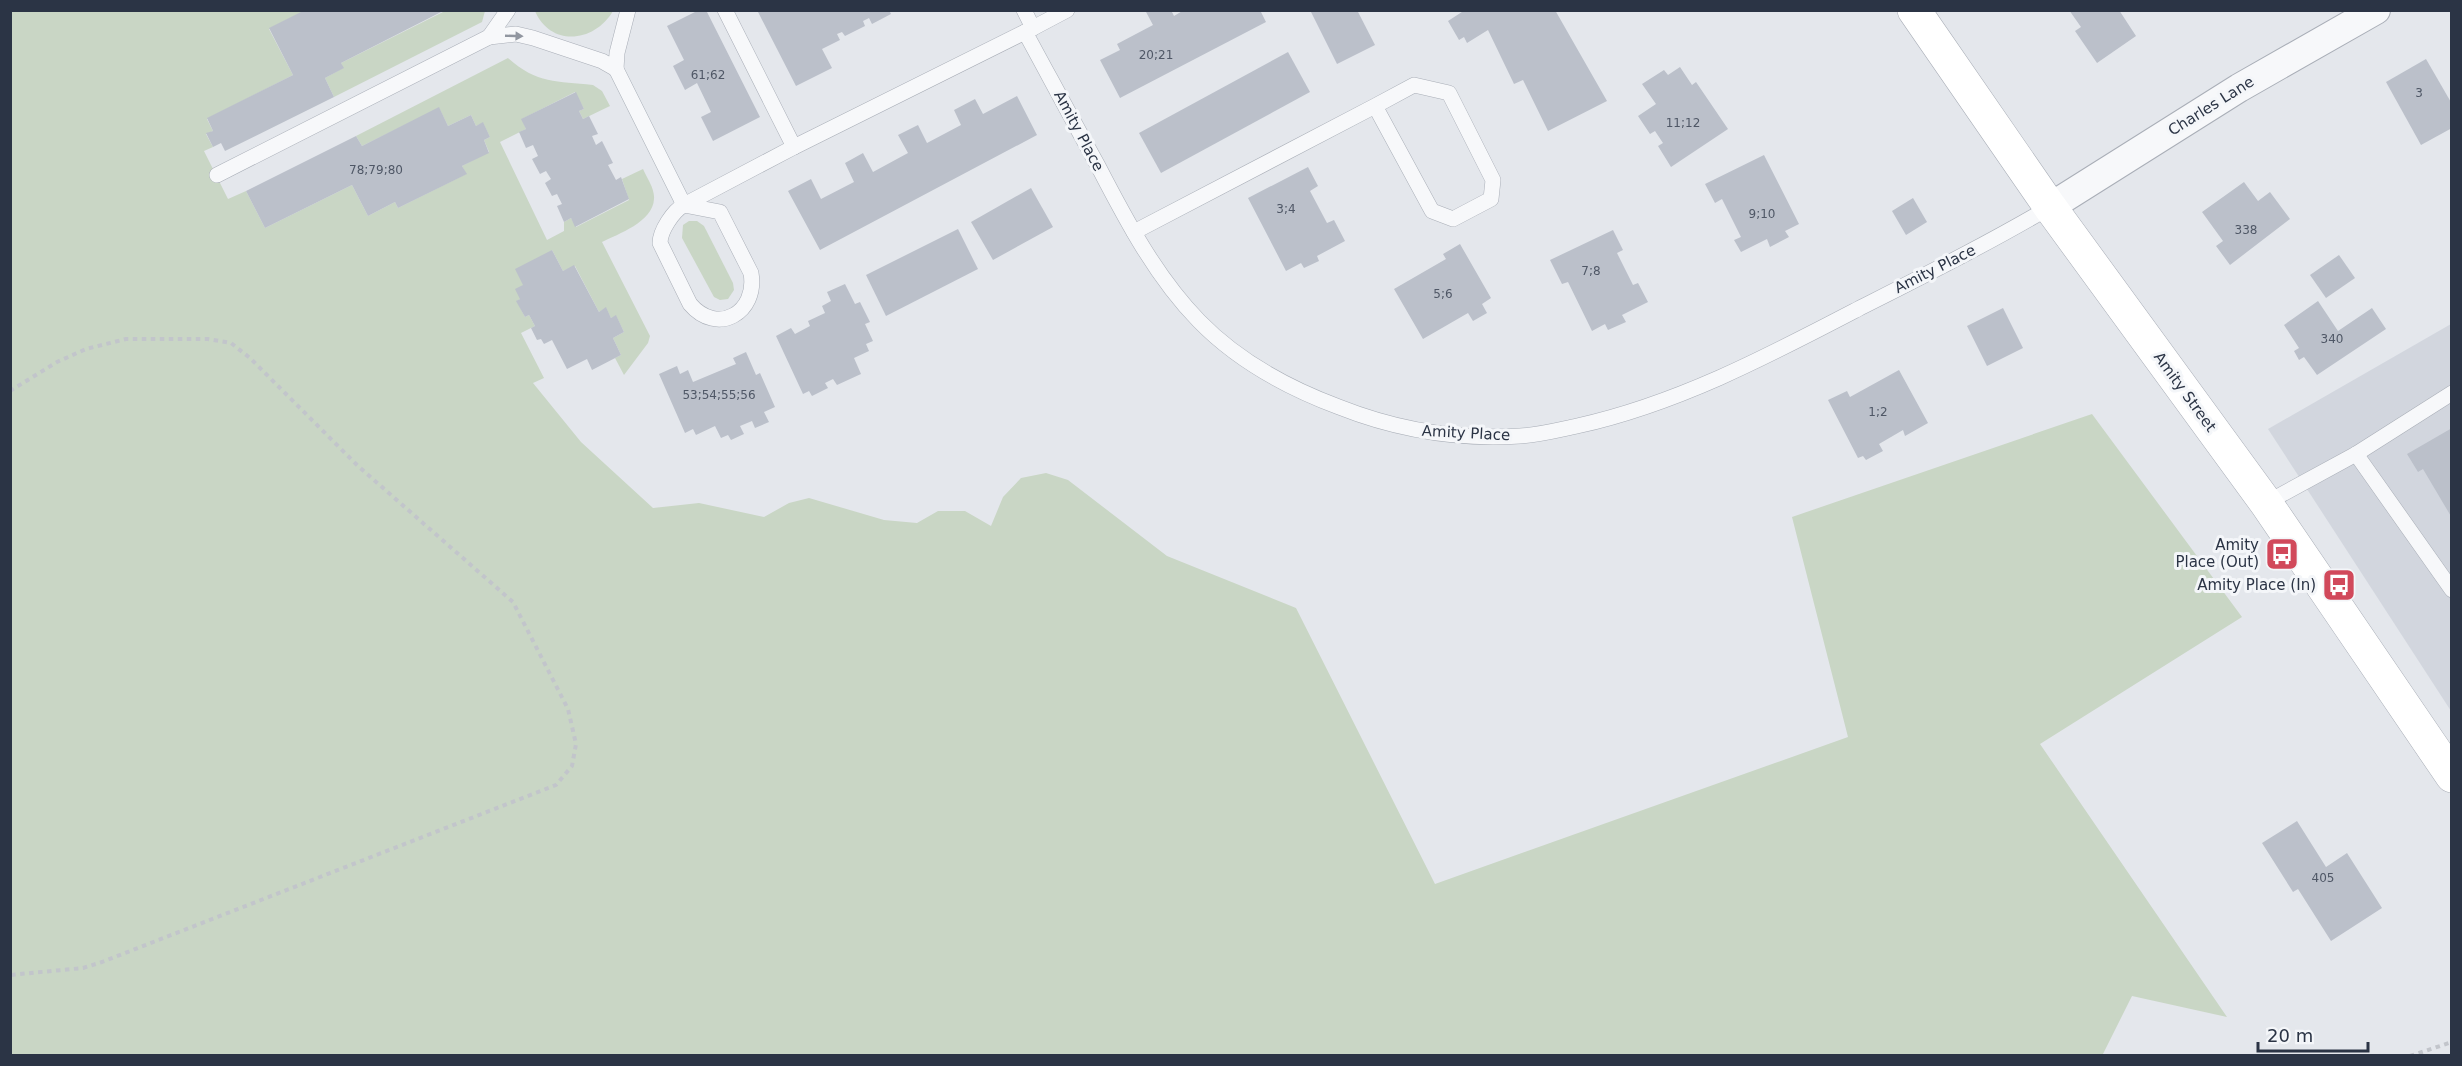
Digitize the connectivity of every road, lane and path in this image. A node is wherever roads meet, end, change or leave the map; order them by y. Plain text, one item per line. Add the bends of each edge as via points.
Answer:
1 (508, 10) edge
2 (628, 10) edge
3 (725, 10) edge
4 (1024, 10) edge
5 (1067, 10) edge
6 (1914, 10) edge
7 (2376, 10) edge
8 (1029, 30) junction
9 (489, 37) junction
10 (616, 69) junction
11 (1376, 106) junction
12 (794, 147) junction
13 (217, 174) dead end
14 (684, 205) junction
15 (2050, 207) junction
16 (1134, 232) junction
17 (10, 391) edge
18 (2451, 393) edge
19 (2356, 454) junction
20 (2266, 503) junction
21 (2451, 590) edge
22 (2451, 776) edge
23 (10, 975) edge
24 (2451, 1042) edge
25 (2410, 1056) edge

1 - 9 lane
2 - 10 lane
3 - 12 lane
4 - 8 lane, Amity Place
5 - 8 lane
6 - 15 main road, Amity Street
7 - 15 street, Charles Lane via 2239,88
8 - 12 lane
8 - 16 lane, Amity Place
9 -> 10 lane via 516,34 532,38
9 - 13 lane
10 - 14 lane
11 - 11 lane via 1414,85 1449,93 1493,180 1491,199 1453,219 1432,211
11 - 16 lane
12 - 14 lane
14 - 14 lane via 720,212 751,273 749,299 732,317 715,318 696,312 660,243 675,212
15 - 16 lane, Amity Place via 1811,334 1701,387 1606,420 1523,436 1408,430 1309,396 1265,372 1199,320
15 - 20 main road, Amity Street
17 - 23 path via 86,349 126,339 208,339 231,343 358,466 513,602 568,709 576,744 572,766 556,785 102,962 83,968
18 - 19 lane
19 - 20 lane
19 - 21 lane
20 - 22 main road, Amity Street
24 - 25 path

